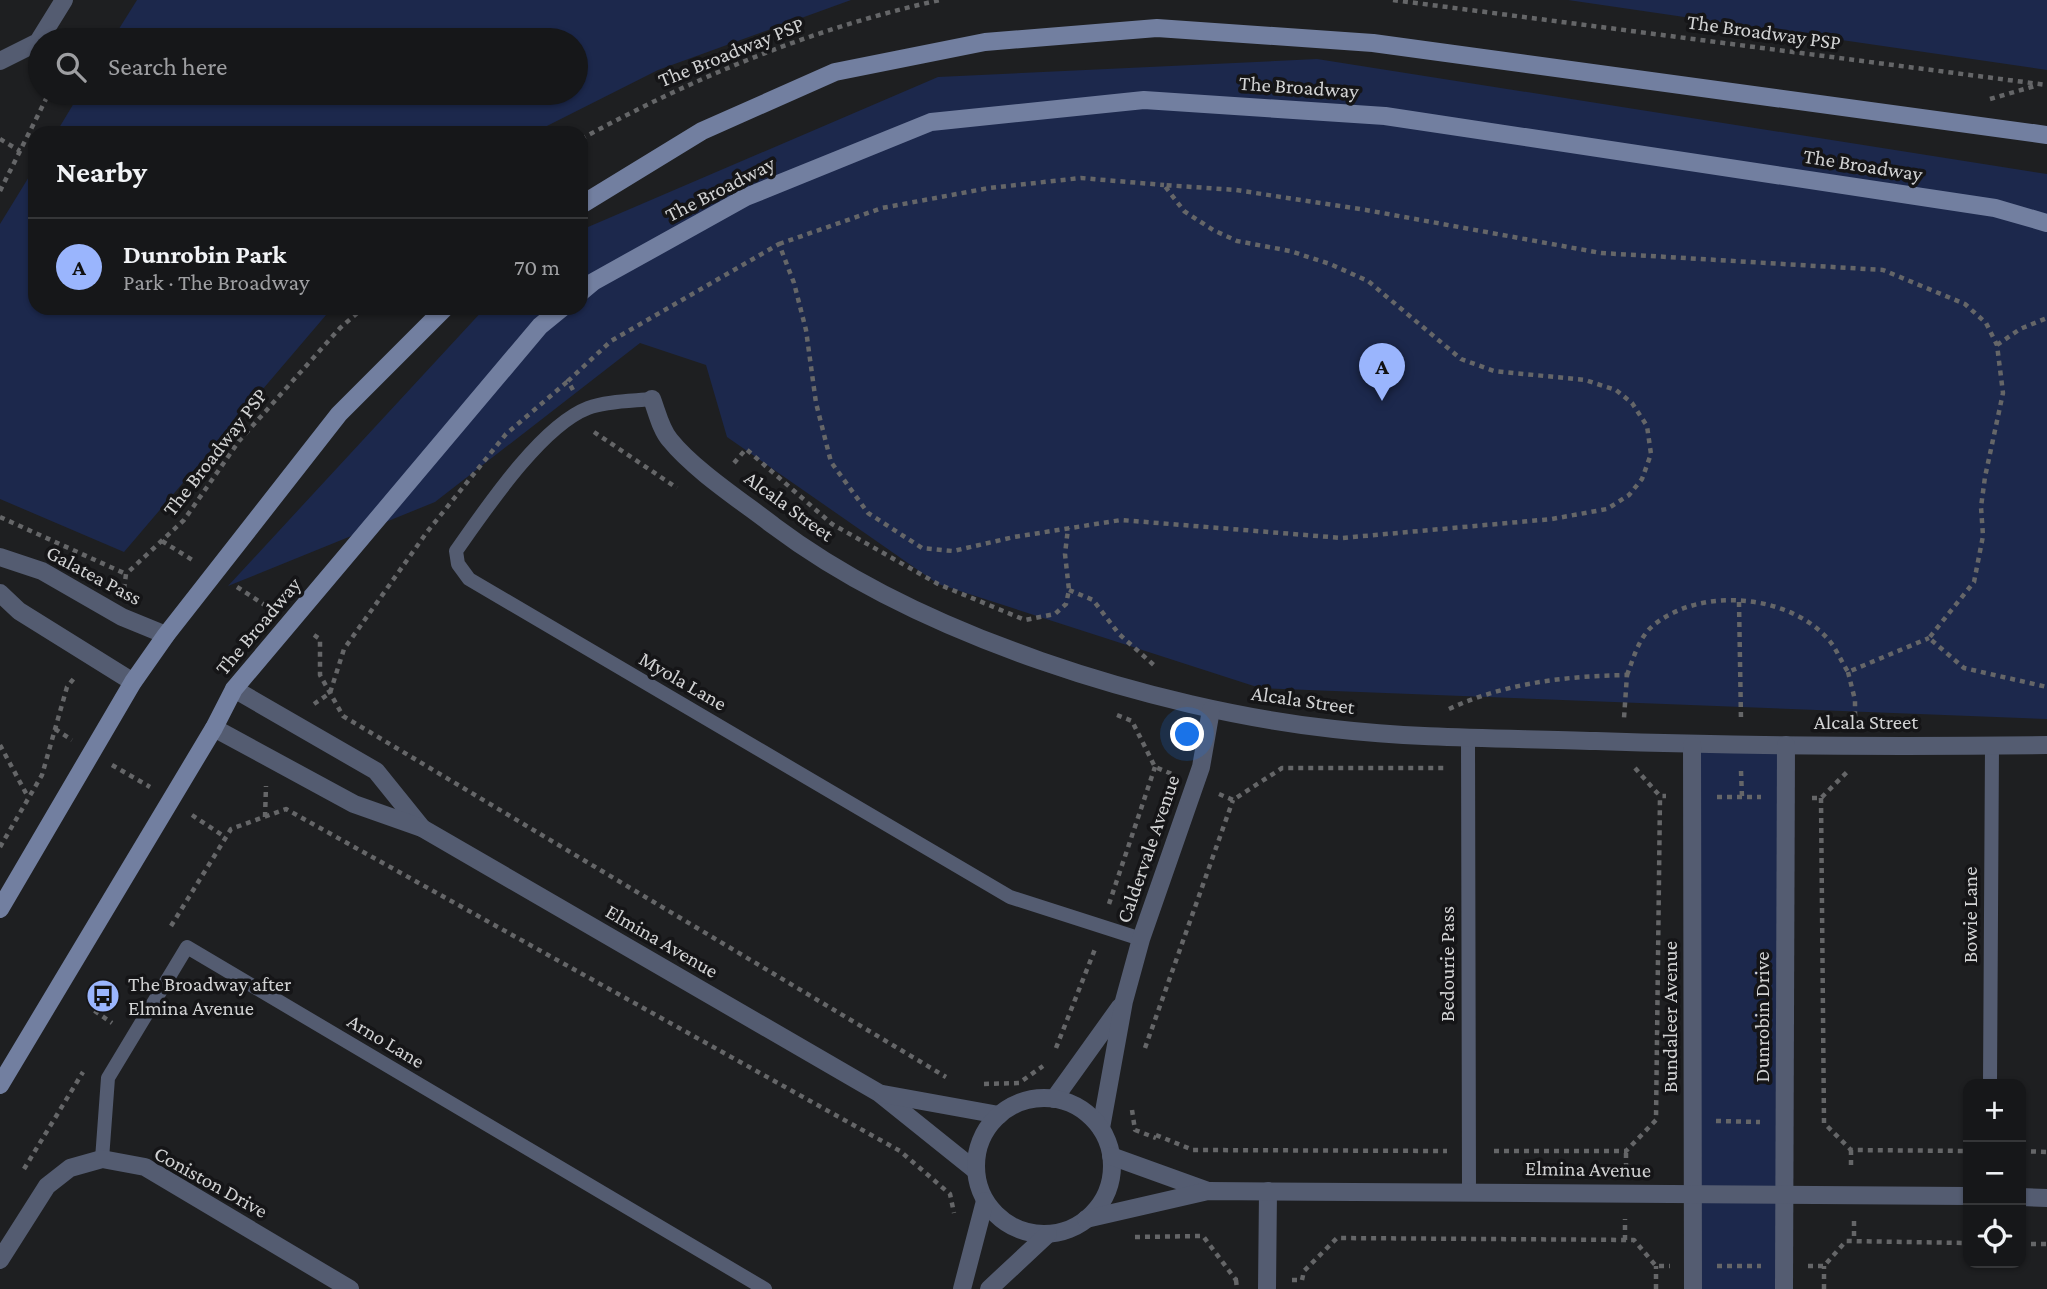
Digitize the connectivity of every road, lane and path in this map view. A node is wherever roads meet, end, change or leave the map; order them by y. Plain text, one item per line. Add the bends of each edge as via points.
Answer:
1 (64, 0) edge
2 (940, 0) edge
3 (1393, 0) edge
4 (46, 28) edge
5 (28, 46) edge
6 (0, 61) edge
7 (2047, 85) edge
8 (43, 105) edge
9 (33, 126) edge
10 (588, 135) edge
11 (2047, 135) edge
12 (28, 136) edge
13 (0, 139) edge
14 (21, 151) junction
15 (1164, 185) junction
16 (0, 191) edge
17 (588, 201) edge
18 (2047, 223) edge
19 (779, 244) junction
20 (588, 286) edge
21 (355, 315) edge
22 (438, 315) edge
23 (553, 315) edge
24 (2047, 318) edge
25 (1997, 345) junction
26 (568, 381) junction
27 (652, 399) joint
28 (582, 411) junction
29 (717, 482) junction
30 (688, 496) dead end
31 (0, 517) edge
32 (1068, 527) junction
33 (162, 541) junction
34 (0, 557) edge
35 (214, 573) junction
36 (126, 574) junction
37 (1069, 590) junction
38 (0, 593) edge
39 (1739, 602) junction
40 (122, 617) junction
41 (291, 621) junction
42 (166, 635) junction
43 (1929, 638) junction
44 (92, 656) junction
45 (1167, 675) dead end
46 (1627, 675) junction
47 (134, 682) junction
48 (2047, 687) edge
49 (234, 689) junction
50 (330, 693) junction
51 (1211, 710) junction
52 (1107, 711) dead end
53 (1439, 715) dead end
54 (214, 728) junction
55 (55, 729) junction
56 (1468, 737) junction
57 (1623, 742) junction
58 (1692, 745) junction
59 (1741, 745) junction
60 (1786, 745) junction
61 (2047, 745) edge
62 (0, 746) edge
63 (1992, 746) junction
64 (92, 753) junction
65 (1155, 766) junction
66 (1468, 768) junction
67 (1852, 768) dead end
68 (1195, 784) junction
69 (1660, 796) junction
70 (1692, 796) junction
71 (29, 797) junction
72 (1742, 797) junction
73 (1786, 797) junction
74 (1821, 798) junction
75 (1233, 800) junction
76 (170, 801) junction
77 (422, 828) junction
78 (225, 837) junction
79 (0, 847) edge
80 (0, 909) edge
81 (1102, 925) junction
82 (169, 930) dead end
83 (1141, 939) junction
84 (103, 996) dead end
85 (1124, 1001) junction
86 (120, 1012) dead end
87 (113, 1023) junction
88 (106, 1035) dead end
89 (1143, 1054) dead end
90 (84, 1070) dead end
91 (1990, 1079) edge
92 (958, 1084) dead end
93 (978, 1084) dead end
94 (0, 1085) edge
95 (879, 1093) junction
96 (1054, 1099) junction
97 (999, 1115) junction
98 (1656, 1120) junction
99 (1693, 1121) junction
100 (1785, 1122) junction
101 (1824, 1123) junction
102 (1101, 1128) junction
103 (1156, 1135) dead end
104 (1469, 1151) junction
105 (1963, 1151) edge
106 (2026, 1152) edge
107 (2047, 1152) edge
108 (1111, 1156) junction
109 (102, 1159) junction
110 (975, 1170) junction
111 (21, 1174) dead end
112 (1208, 1191) junction
113 (1268, 1191) junction
114 (1469, 1191) junction
115 (1693, 1194) junction
116 (1784, 1194) junction
117 (1963, 1196) edge
118 (2026, 1197) edge
119 (2047, 1198) edge
120 (985, 1201) junction
121 (1086, 1219) junction
122 (1048, 1234) junction
123 (976, 1237) junction
124 (1133, 1237) dead end
125 (1963, 1243) edge
126 (2026, 1244) edge
127 (2047, 1244) edge
128 (0, 1260) edge
129 (1656, 1266) junction
130 (1693, 1266) junction
131 (1784, 1266) junction
132 (1824, 1266) junction
133 (1237, 1280) junction
134 (1302, 1280) junction
135 (1267, 1284) edge
136 (350, 1289) edge
137 (765, 1289) edge
138 (962, 1289) edge
139 (989, 1289) edge
140 (1237, 1289) edge
141 (1302, 1289) edge
142 (1656, 1289) edge
143 (1693, 1289) edge
144 (1784, 1289) edge
145 (1824, 1289) edge

1 - 4 street
2 - 10 path, The Broadway PSP via 872,15 763,53 663,95
3 - 7 path, The Broadway PSP
5 - 6 street
8 - 9 path
11 - 17 main road via 1373,43 1157,28 985,41 835,72 702,131
12 - 14 path
13 - 14 path
14 - 16 path
15 - 19 path via 1081,178 989,188 882,208
15 - 25 path via 1236,190 1353,208 1601,253 1883,270 1965,304 1986,323
15 - 32 path via 1184,211 1213,230 1237,241 1330,264 1368,281 1461,359 1494,371 1585,380 1616,390 1632,403 1647,426 1651,454 1642,480 1629,495 1607,509 1552,519 1342,538 1121,520
18 - 20 main road, The Broadway via 1995,208 1384,116 1144,100 931,122 746,197
19 - 26 path via 611,341
19 - 32 path via 806,330 816,403 831,462 868,513 922,548 953,551
21 - 33 path, The Broadway PSP via 239,441 184,520
22 - 35 main road via 339,414
23 - 41 main road, The Broadway
24 - 25 path via 2020,328
25 - 43 path via 2003,393 1984,487 1983,536 1974,582
26 - 28 path
26 - 50 path via 506,434 427,532 344,649
27 - 28 lane, Myola Lane
27 - 29 street, Alcala Street via 668,439
28 - 30 path via 590,429
28 - 81 lane, Myola Lane via 567,419 504,482 456,551 458,564 469,579 1010,897
29 - 37 path via 746,449 832,523 938,584 1025,620 1055,614 1066,604
29 - 51 street, Alcala Street via 808,551 952,628 1081,673
31 - 36 path
32 - 37 path
33 - 35 path
33 - 36 path, The Broadway PSP
34 - 40 street, Galatea Pass via 42,571
35 - 41 path
35 - 42 main road
36 - 40 path
37 - 45 path via 1093,600 1119,634
38 - 44 street via 19,611
39 - 43 path via 1802,618 1829,640 1848,672
39 - 46 path via 1720,599 1684,608 1654,624 1639,642
39 - 59 path
40 - 42 street, Galatea Pass
41 - 49 main road, The Broadway
41 - 50 path via 320,639 320,675
42 - 47 main road
43 - 48 path via 1964,668
44 - 47 street
44 - 55 path via 67,687
46 - 53 path via 1570,676 1521,686 1476,697
46 - 57 path
47 - 64 main road
49 - 54 main road, The Broadway
49 - 77 street, Elmina Avenue via 376,771
50 - 92 path via 343,716
51 - 56 street, Alcala Street via 1335,729
51 - 68 street, Caldervale Avenue
52 - 65 path via 1132,721
54 - 76 main road, The Broadway
54 - 77 street, Elmina Avenue via 354,804
55 - 64 path
55 - 71 path via 42,775
56 - 57 street, Alcala Street
56 - 66 lane, Bedourie Pass
57 - 58 street, Alcala Street
57 - 69 path via 1626,767 1635,767
58 - 59 street, Alcala Street
58 - 70 street, Bundaleer Avenue
59 - 60 street, Alcala Street
59 - 72 path
60 - 63 street, Alcala Street
60 - 73 street, Dunrobin Drive
61 - 63 street, Alcala Street
62 - 71 path
63 - 91 lane, Bowie Lane
64 - 76 path
64 - 80 main road
65 - 68 path
65 - 81 path
66 - 75 path via 1282,768
66 - 104 lane, Bedourie Pass
67 - 74 path
68 - 75 path
68 - 83 street, Caldervale Avenue
69 - 70 path
69 - 98 path
70 - 72 path
70 - 99 street, Bundaleer Avenue
71 - 79 path
72 - 73 path
73 - 74 path
73 - 100 street, Dunrobin Drive
74 - 101 path
75 - 89 path
76 - 78 path
76 - 94 main road, The Broadway
77 - 95 street, Elmina Avenue
78 - 82 path
78 - 123 path via 231,829 286,809 900,1151 950,1194 956,1223
81 - 83 lane, Myola Lane
81 - 93 path via 1051,1060 1019,1083
83 - 85 street, Caldervale Avenue
84 - 87 path via 92,1009
85 - 96 street, Caldervale Avenue
85 - 102 street, Caldervale Avenue
86 - 87 path
87 - 88 path
90 - 111 path
95 - 97 street, Elmina Avenue
95 - 110 street, Elmina Avenue
96 - 97 street via 1016,1104
96 - 102 street via 1072,1104
97 - 110 street via 985,1130
98 - 99 path
98 - 104 path via 1626,1151
99 - 100 path
99 - 115 street, Bundaleer Avenue
100 - 101 path
100 - 116 street, Dunrobin Drive
101 - 105 path via 1850,1150
102 - 108 street
103 - 104 path via 1193,1150
104 - 114 lane, Bedourie Pass
106 - 107 path
108 - 112 street, Elmina Avenue
108 - 121 street via 1107,1191
109 - 128 street, Coniston Drive via 71,1168 47,1186
109 - 136 street, Coniston Drive via 145,1167
109 - 137 lane, Arno Lane via 108,1077 187,947
110 - 120 street
112 - 113 street, Elmina Avenue
112 - 121 street, Elmina Avenue
113 - 114 street, Elmina Avenue
113 - 135 street
114 - 115 street, Elmina Avenue
115 - 116 street, Elmina Avenue
115 - 130 street, Bundaleer Avenue
116 - 117 street, Elmina Avenue
116 - 131 street, Dunrobin Drive
118 - 119 street
120 - 122 street via 1012,1226
120 - 123 street
121 - 122 street via 1068,1230
122 - 139 street
123 - 138 street
124 - 133 path via 1203,1236
125 - 132 path via 1846,1241
126 - 127 path
129 - 130 path
129 - 134 path via 1634,1240 1337,1238 1304,1271
129 - 142 path
130 - 131 path
130 - 143 street, Bundaleer Avenue
131 - 132 path
131 - 144 street, Dunrobin Drive
132 - 145 path
133 - 135 path
133 - 140 path
134 - 135 path
134 - 141 path

